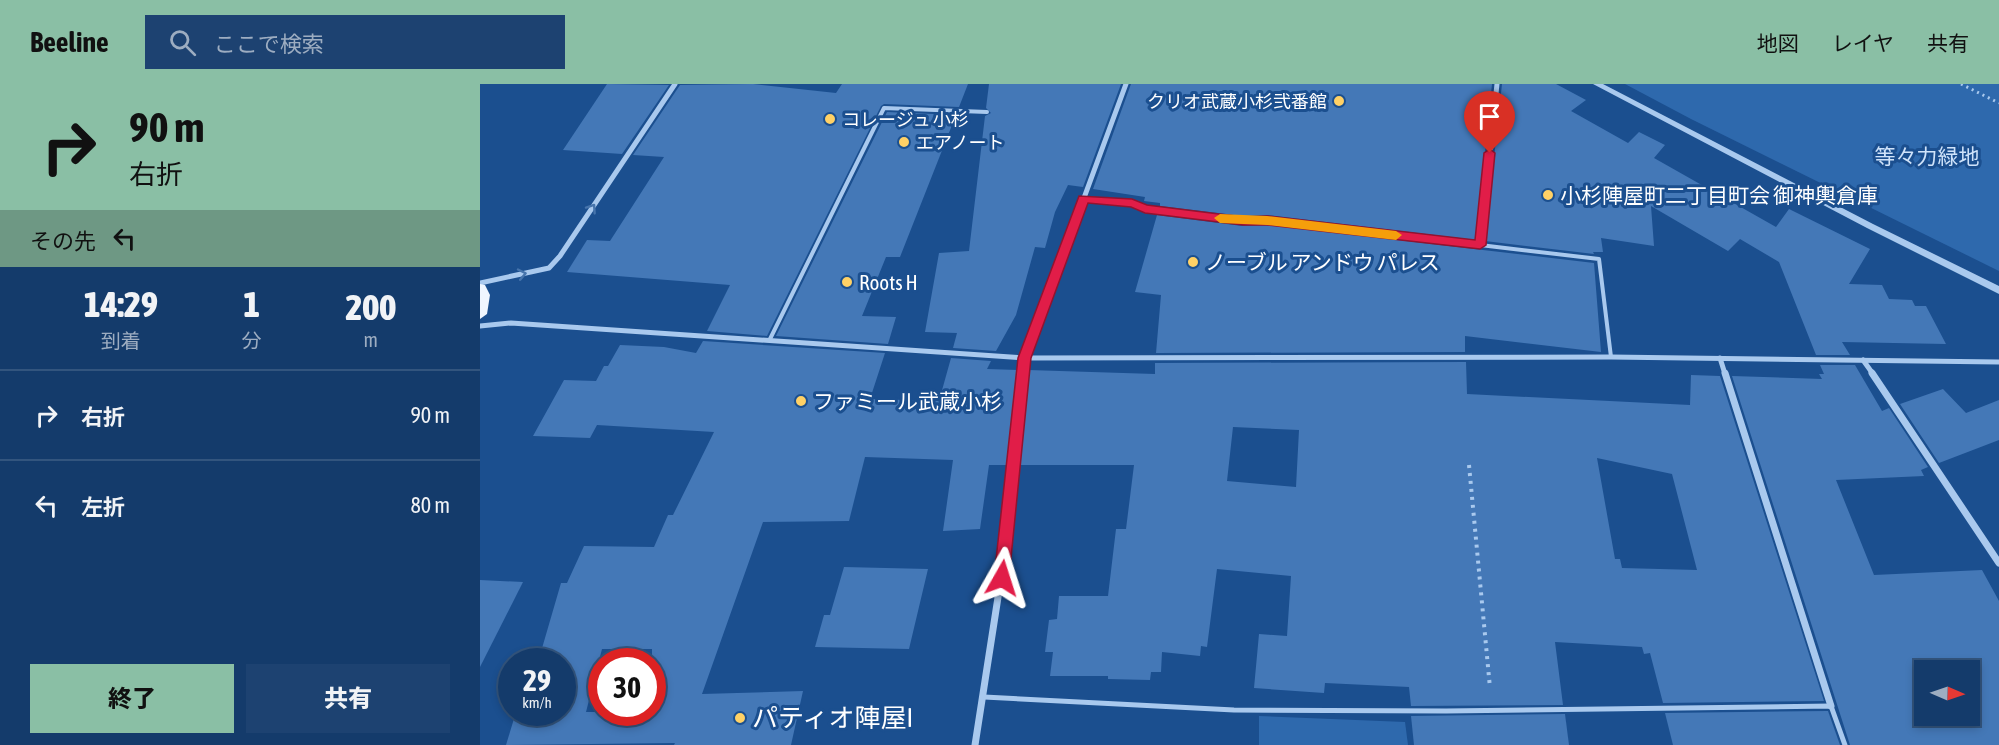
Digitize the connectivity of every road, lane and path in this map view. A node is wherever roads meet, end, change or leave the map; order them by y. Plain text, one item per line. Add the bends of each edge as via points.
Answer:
1 (675, 84) edge
2 (1126, 84) edge
3 (1497, 84) edge
4 (1597, 84) edge
5 (1960, 84) edge
6 (1999, 103) edge
7 (987, 112) dead end
8 (1083, 199) junction
9 (1480, 245) junction
10 (480, 283) edge
11 (480, 290) edge
12 (1999, 290) edge
13 (480, 314) edge
14 (480, 326) edge
15 (770, 339) junction
16 (1611, 357) junction
17 (1024, 358) junction
18 (1720, 358) junction
19 (1863, 360) junction
20 (1999, 362) edge
21 (1469, 465) dead end
22 (1999, 563) edge
23 (984, 697) junction
24 (1831, 706) junction
25 (1492, 711) junction
26 (975, 745) edge
27 (1845, 745) edge

10 -> 1 street via 549,268
2 - 8 street
3 - 9 street
4 - 12 street
5 - 6 path
7 - 15 lane via 884,108
8 - 9 street via 1243,221 1267,220
8 - 17 street
9 - 16 lane via 1599,259
11 - 13 main road
14 - 15 street via 511,323
15 - 17 street
16 - 17 street
16 - 18 street
17 - 23 street via 1002,578
18 - 19 street
18 - 24 street
19 - 20 street
19 - 22 street
21 - 25 path
23 - 25 lane via 1234,710
23 - 26 street
24 - 25 lane
24 - 27 lane

